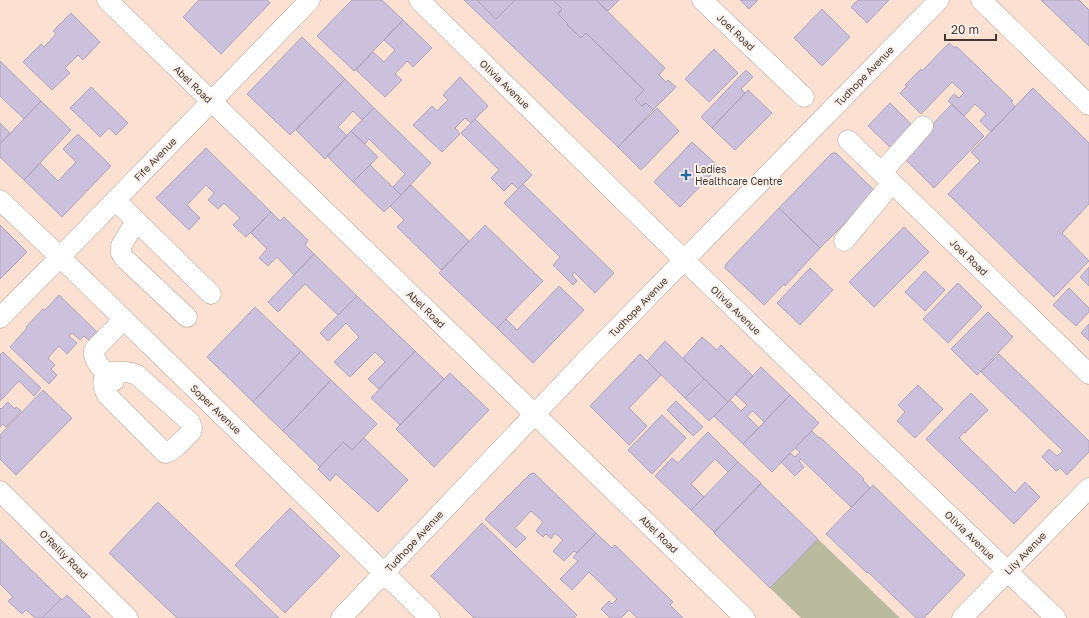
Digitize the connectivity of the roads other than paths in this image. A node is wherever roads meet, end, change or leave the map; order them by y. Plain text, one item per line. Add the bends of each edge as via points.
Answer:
1 (107, 0) edge
2 (310, 0) edge
3 (419, 0) edge
4 (702, 0) edge
5 (939, 0) edge
6 (981, 0) edge
7 (804, 97) dead end
8 (211, 101) junction
9 (1089, 105) edge
10 (923, 126) dead end
11 (848, 140) dead end
12 (887, 178) junction
13 (0, 200) edge
14 (115, 200) junction
15 (136, 221) junction
16 (844, 241) dead end
17 (60, 257) junction
18 (684, 260) junction
19 (211, 294) dead end
20 (187, 317) dead end
21 (0, 318) edge
22 (124, 318) junction
23 (105, 372) junction
24 (1089, 374) edge
25 (142, 414) dead end
26 (535, 414) junction
27 (1089, 488) edge
28 (0, 491) edge
29 (1007, 571) junction
30 (384, 573) junction
31 (128, 618) edge
32 (341, 618) edge
33 (430, 618) edge
34 (745, 618) edge
35 (962, 618) edge
36 (1056, 618) edge

1 - 8 street, Abel Road
2 - 8 street, Fife Avenue
3 - 18 street, Olivia Avenue
4 - 7 street, Joel Road
5 - 18 street, Tudhope Avenue
6 - 9 street
8 - 14 street, Fife Avenue
8 - 26 street, Abel Road
10 - 12 street
11 - 12 street, Joel Road
12 - 16 street
12 - 24 street, Joel Road
13 - 17 street, Soper Avenue
14 - 15 street
14 - 17 street, Fife Avenue
15 - 19 street
15 - 20 street via 121,246 121,253
17 - 21 street, Fife Avenue
17 - 22 street, Soper Avenue
18 - 26 street, Tudhope Avenue
18 - 29 street, Olivia Avenue
22 - 23 street via 94,350 95,360
22 - 30 street, Soper Avenue
23 - 23 street via 131,372 137,375 190,422 191,432 170,453 165,453 107,395 102,383
23 - 25 street
26 - 30 street, Tudhope Avenue
26 - 34 street, Abel Road
27 - 29 street, Lily Avenue
28 - 31 street, O'Reilly Road
29 - 35 street, Lily Avenue
29 - 36 street, Olivia Avenue
30 - 32 street, Tudhope Avenue
30 - 33 street, Soper Avenue

